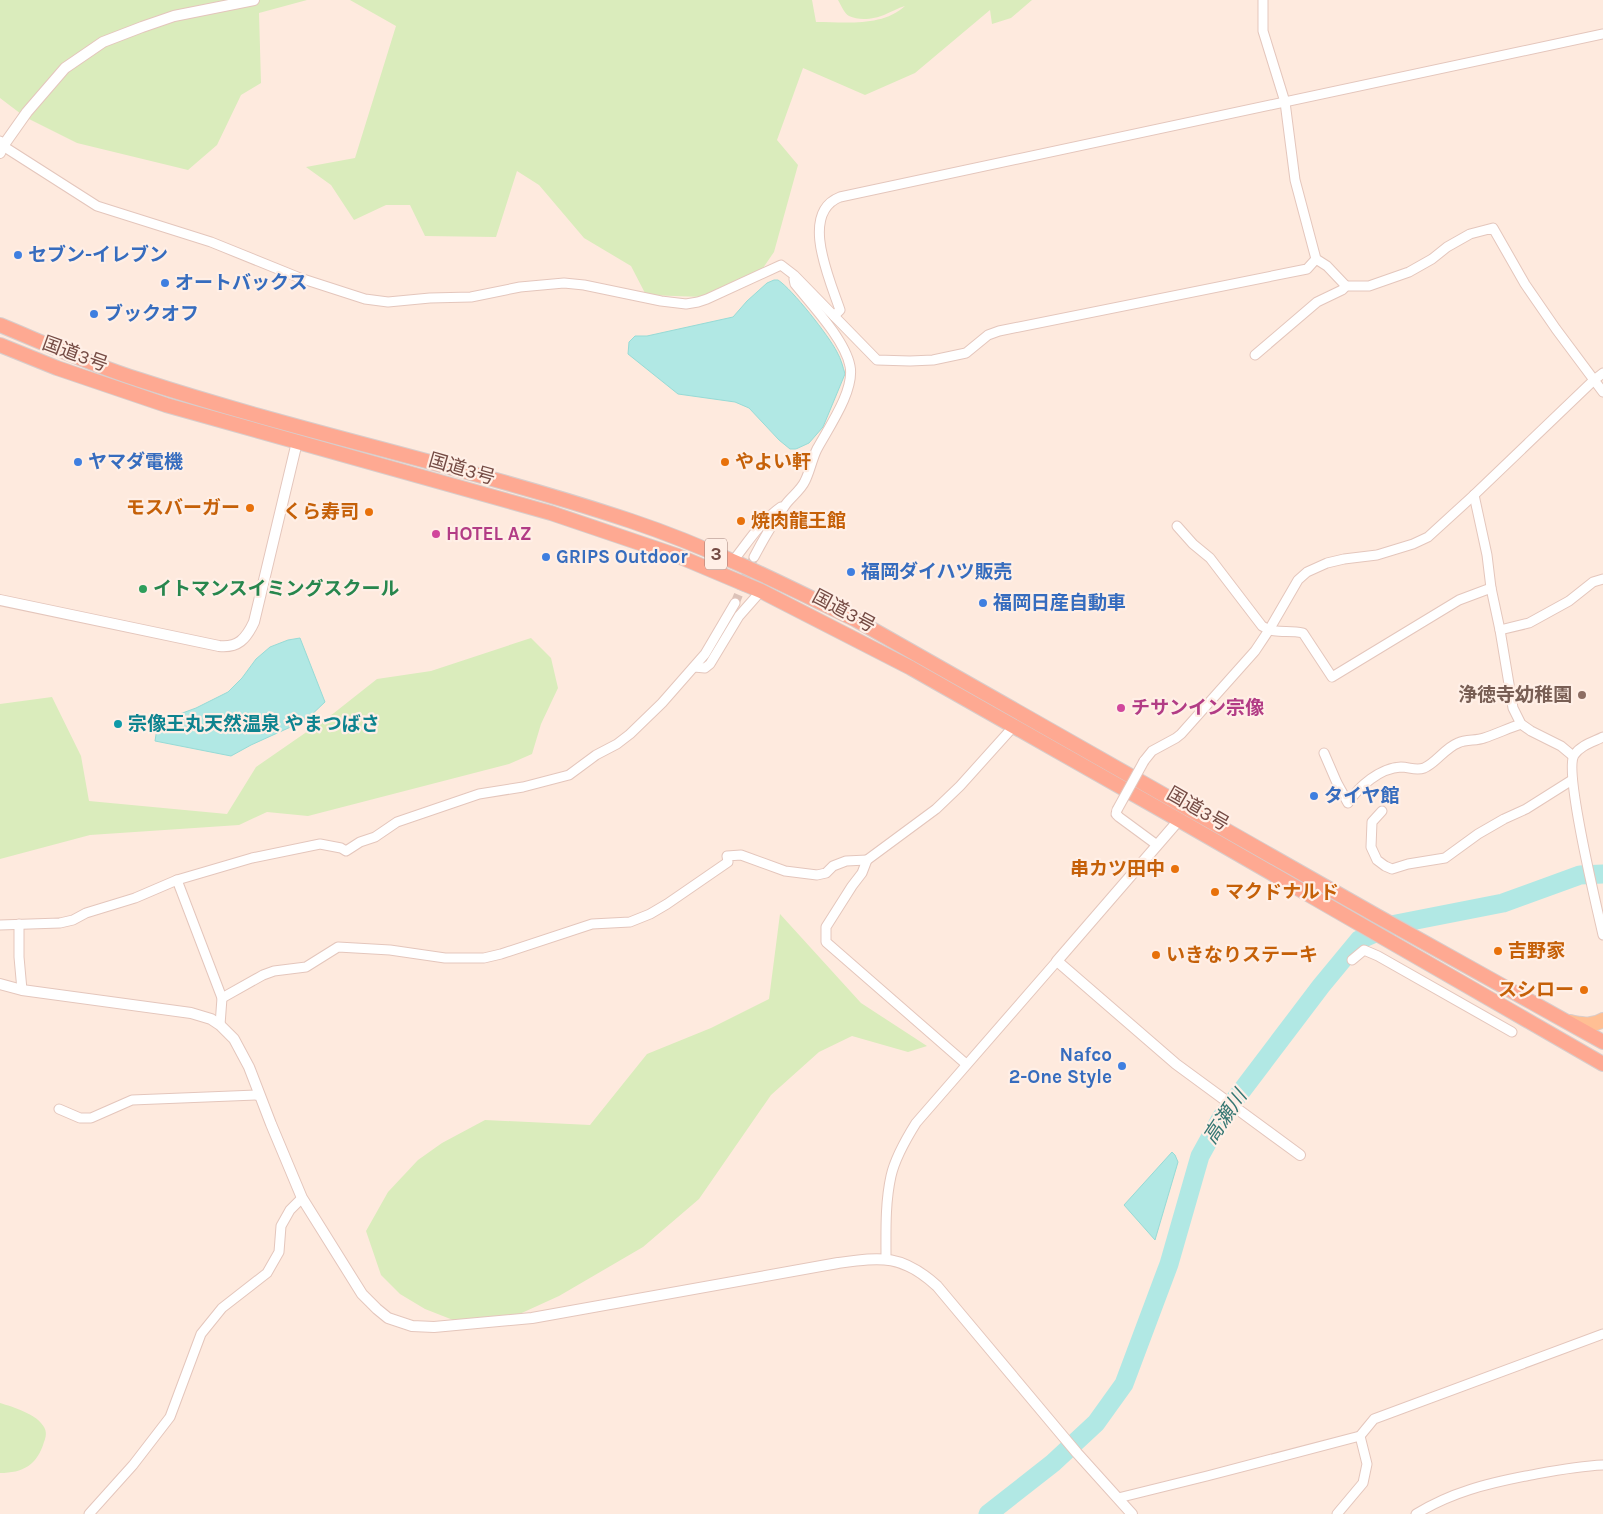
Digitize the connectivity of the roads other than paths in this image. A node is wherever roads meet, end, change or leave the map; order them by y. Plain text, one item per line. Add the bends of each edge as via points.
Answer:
1 (254, 0) edge
2 (1263, 0) edge
3 (1603, 34) edge
4 (1285, 102) junction
5 (1, 147) edge
6 (1316, 259) junction
7 (794, 275) junction
8 (1346, 286) junction
9 (834, 316) junction
10 (0, 325) edge
11 (0, 345) edge
12 (1255, 355) dead end
13 (1603, 373) edge
14 (1594, 380) junction
15 (1603, 392) edge
16 (297, 442) junction
17 (1474, 495) junction
18 (787, 503) junction
19 (1177, 526) dead end
20 (754, 557) tunnel mouth
21 (734, 561) junction
22 (1603, 580) edge
23 (1491, 588) junction
24 (761, 591) junction
25 (0, 600) edge
26 (735, 603) tunnel mouth
27 (1269, 630) junction
28 (1500, 630) junction
29 (694, 668) junction
30 (1521, 724) junction
31 (1014, 726) junction
32 (1603, 737) edge
33 (1324, 753) dead end
34 (1574, 756) junction
35 (1572, 780) junction
36 (1382, 811) dead end
37 (1179, 820) junction
38 (1157, 845) junction
39 (867, 860) junction
40 (177, 880) junction
41 (19, 924) junction
42 (0, 925) edge
43 (1603, 935) edge
44 (1352, 960) dead end
45 (1057, 961) junction
46 (0, 984) edge
47 (22, 990) junction
48 (222, 998) junction
49 (1603, 1020) edge
50 (1569, 1022) junction
51 (220, 1025) junction
52 (1512, 1032) dead end
53 (1603, 1042) edge
54 (966, 1064) junction
55 (1603, 1064) edge
56 (259, 1095) junction
57 (59, 1109) dead end
58 (1300, 1155) dead end
59 (302, 1198) junction
60 (886, 1259) junction
61 (1603, 1334) edge
62 (1360, 1436) junction
63 (1603, 1465) edge
64 (1118, 1498) junction
65 (89, 1514) edge
66 (1132, 1514) edge
67 (1337, 1514) edge
68 (1416, 1514) edge

1 - 5 street via 174,16 103,42 65,68 26,112
2 - 4 street via 1264,31
3 - 4 street
4 - 6 street via 1295,180
4 - 9 street via 832,200 822,214 820,242 840,310
5 - 7 street via 97,206 211,242 300,278 365,299 388,302 471,297 520,287 564,283 686,304 707,299 781,265
6 - 8 street
6 - 9 street via 1307,268 999,331 988,335 966,353 933,360 877,360
7 - 9 street
7 - 18 street via 795,284 845,351 851,373 850,386 817,450 805,483
8 - 12 street via 1318,302
8 - 14 street via 1369,286 1409,272 1470,234 1493,228 1525,284
10 - 21 highway, 国道3号 / 3 via 139,380 477,474 632,521
11 - 16 highway, 国道3号 / 3 via 166,405
13 - 14 street
14 - 15 street
14 - 17 street
16 - 24 highway, 国道3号 / 3 via 551,513 678,556
16 - 25 street via 254,622 242,641 219,646
17 - 23 street
17 - 27 street via 1428,537 1413,544 1377,555 1344,558 1308,572 1298,580
18 - 20 street
18 - 21 street via 771,514
19 - 27 street via 1210,558 1262,626
21 - 50 highway, 国道3号 / 3 via 865,625
22 - 28 street via 1593,582 1569,601 1529,623
23 - 27 street via 1458,600 1332,676 1303,633
23 - 28 street
24 - 29 street via 739,616 710,664 706,668
24 - 31 highway, 国道3号 / 3 via 911,668
26 - 29 street
27 - 38 street, bridge via 1255,651 1181,734 1152,752 1144,761 1117,810 1119,818
28 - 30 street via 1513,708
29 - 40 street via 630,734 569,775 479,794 397,822 346,851 320,844 236,862
30 - 33 street via 1482,738 1459,742 1425,768 1381,772 1355,792 1348,803
30 - 34 street
31 - 37 highway, 国道3号 / 3
31 - 39 street via 936,809
32 - 34 street via 1581,747
34 - 35 street
35 - 36 street via 1478,834 1445,858 1392,869 1377,860 1371,847 1372,822
35 - 43 street
37 - 38 street
37 - 55 highway, 国道3号 / 3
38 - 45 street
39 - 48 street via 846,862 817,875 785,871 740,854 727,856 728,862 690,890 630,922 592,924 484,958 445,958 338,947 306,967 263,975
39 - 54 street via 862,874 826,927 826,942
40 - 41 street via 73,920
40 - 48 street
41 - 42 street
41 - 47 street
44 - 52 street via 1364,950 1378,956
45 - 54 street
45 - 58 street via 1176,1064
46 - 47 street
47 - 51 street via 191,1013
48 - 51 street
49 - 50 main road via 1588,1025
50 - 53 highway, 国道3号 / 3
51 - 56 street via 234,1039
54 - 60 street via 916,1123 900,1151 891,1175
56 - 57 street via 132,1100 91,1118 80,1118
56 - 59 street
59 - 60 street via 362,1294 388,1318 412,1326 532,1318 838,1263
59 - 65 street via 281,1226 279,1252 266,1273 222,1308 201,1334 170,1417
60 - 64 street via 913,1267 936,1286
61 - 62 street via 1374,1419
62 - 64 street
62 - 67 street via 1367,1464 1363,1483
63 - 68 street via 1576,1466 1493,1483 1456,1493
64 - 66 street

